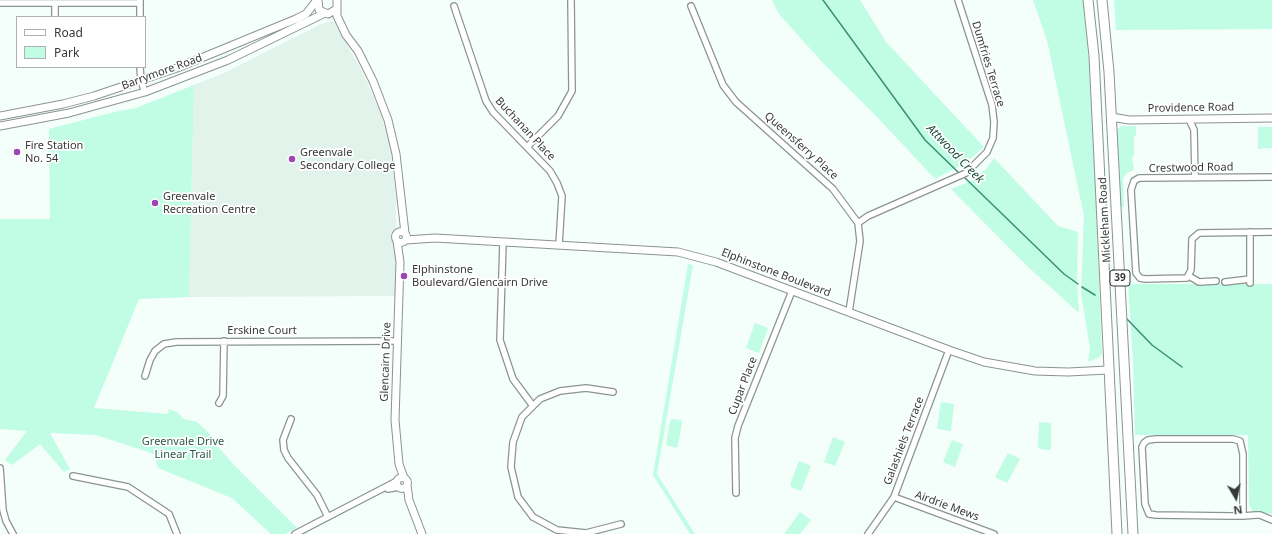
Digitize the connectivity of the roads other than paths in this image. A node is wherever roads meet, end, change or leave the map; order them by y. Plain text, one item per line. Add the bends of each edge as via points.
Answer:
1 (318, 0) edge
2 (571, 0) edge
3 (958, 0) edge
4 (1088, 0) edge
5 (1102, 0) edge
6 (140, 2) edge
7 (0, 3) edge
8 (55, 3) junction
9 (338, 3) edge
10 (454, 6) dead end
11 (691, 6) dead end
12 (326, 14) junction
13 (55, 16) edge
14 (140, 16) edge
15 (342, 27) junction
16 (140, 68) edge
17 (141, 81) junction
18 (146, 92) junction
19 (0, 116) edge
20 (1116, 118) junction
21 (1272, 118) edge
22 (1188, 119) junction
23 (1129, 120) junction
24 (0, 126) edge
25 (1112, 133) junction
26 (1097, 134) junction
27 (527, 147) junction
28 (1272, 177) edge
29 (1195, 178) junction
30 (402, 216) junction
31 (858, 223) junction
32 (1250, 232) junction
33 (1272, 232) edge
34 (397, 233) junction
35 (405, 237) junction
36 (397, 241) junction
37 (503, 242) junction
38 (559, 245) junction
39 (400, 262) junction
40 (1188, 276) junction
41 (1216, 281) dead end
42 (1225, 282) dead end
43 (792, 291) junction
44 (850, 312) junction
45 (398, 341) junction
46 (224, 342) junction
47 (949, 350) junction
48 (1108, 370) junction
49 (145, 376) dead end
50 (613, 392) dead end
51 (219, 403) dead end
52 (533, 406) junction
53 (1126, 407) junction
54 (291, 419) dead end
55 (1112, 436) junction
56 (0, 468) edge
57 (73, 476) dead end
58 (401, 483) junction
59 (736, 493) dead end
60 (894, 497) junction
61 (1243, 516) junction
62 (328, 517) junction
63 (1272, 520) edge
64 (621, 524) dead end
65 (13, 534) edge
66 (177, 534) edge
67 (295, 534) edge
68 (422, 534) edge
69 (868, 534) edge
70 (994, 534) edge
71 (1117, 534) edge
72 (1133, 534) edge

1 - 12 street via 318,10
1 - 17 street, Barrymore Road via 306,14 296,19
2 - 27 street via 572,91 558,116
3 - 31 street, Dumfries Terrace via 992,105 993,138 987,152 966,173 868,216
4 - 26 main road, Mickleham Road / 39 via 1093,43
5 - 20 main road, Mickleham Road / 39
6 - 8 street
6 - 14 street
7 - 8 street
8 - 13 street
9 - 12 street, Barrymore Road
9 - 15 street, Glencairn Drive via 337,16
10 - 27 street, Buchanan Place via 486,101 493,112
11 - 31 street, Queensferry Place via 723,85 736,102 834,189
12 - 15 street, Glencairn Drive
12 - 18 street, Barrymore Road via 228,60
15 - 30 street, Glencairn Drive via 373,81 388,120 396,154
16 - 17 street
17 - 18 street
17 - 19 street, Barrymore Road via 63,104
18 - 24 street, Barrymore Road via 69,113
20 - 23 street, Providence Road
20 - 25 main road, Mickleham Road / 39
20 - 26 main road via 1104,118
21 - 22 street, Providence Road
22 - 23 street, Providence Road
22 - 29 street via 1194,130
23 - 25 street via 1120,123
25 - 53 main road, Mickleham Road / 39
26 - 48 main road, Mickleham Road / 39
27 - 38 street, Buchanan Place via 550,171 562,196
28 - 29 street, Crestwood Road
29 - 40 street, Crestwood Road via 1140,178 1132,184 1137,275 1145,280 1180,280
30 - 34 street, Glencairn Drive
30 - 35 street, Glencairn Drive
31 - 44 street via 860,241
32 - 33 street
32 - 40 street via 1194,235 1191,242 1191,270
32 - 42 street via 1250,281
34 - 35 street via 402,232
34 - 36 street
35 - 36 street via 402,243
35 - 37 street, Elphinstone Boulevard
35 - 39 street, Glencairn Drive
36 - 39 street, Glencairn Drive
37 - 38 street, Elphinstone Boulevard
37 - 52 street via 500,340 513,379
38 - 43 street, Elphinstone Boulevard via 678,252 716,262
39 - 45 street, Glencairn Drive
40 - 41 street via 1199,282
43 - 44 street, Elphinstone Boulevard
43 - 59 street, Cupar Place via 738,426
44 - 47 street, Elphinstone Boulevard
45 - 46 street, Erskine Court
45 - 58 street, Glencairn Drive via 395,420
46 - 49 street, Erskine Court via 164,344 155,351
46 - 51 street via 223,396
47 - 48 street, Elphinstone Boulevard via 984,362 1017,369 1068,372
47 - 60 street, Galashiels Terrace
48 - 55 main road, Mickleham Road / 39
50 - 52 street via 586,388 560,391 540,399
52 - 64 street via 522,417 513,442 510,467 518,497 533,517 557,530 586,533
53 - 55 main road via 1124,434 1116,440
53 - 72 main road, Mickleham Road / 39
54 - 62 street via 283,440 284,450 316,495
55 - 71 main road, Mickleham Road / 39
56 - 65 street via 3,510
57 - 66 street via 128,486 169,514
58 - 62 street
58 - 68 street, Glencairn Drive
60 - 69 street, Galashiels Terrace
60 - 70 street, Airdrie Mews
61 - 61 street via 1156,516 1148,513 1145,504 1142,447 1146,441 1240,441 1243,454
61 - 63 street via 1263,516
62 - 67 street

